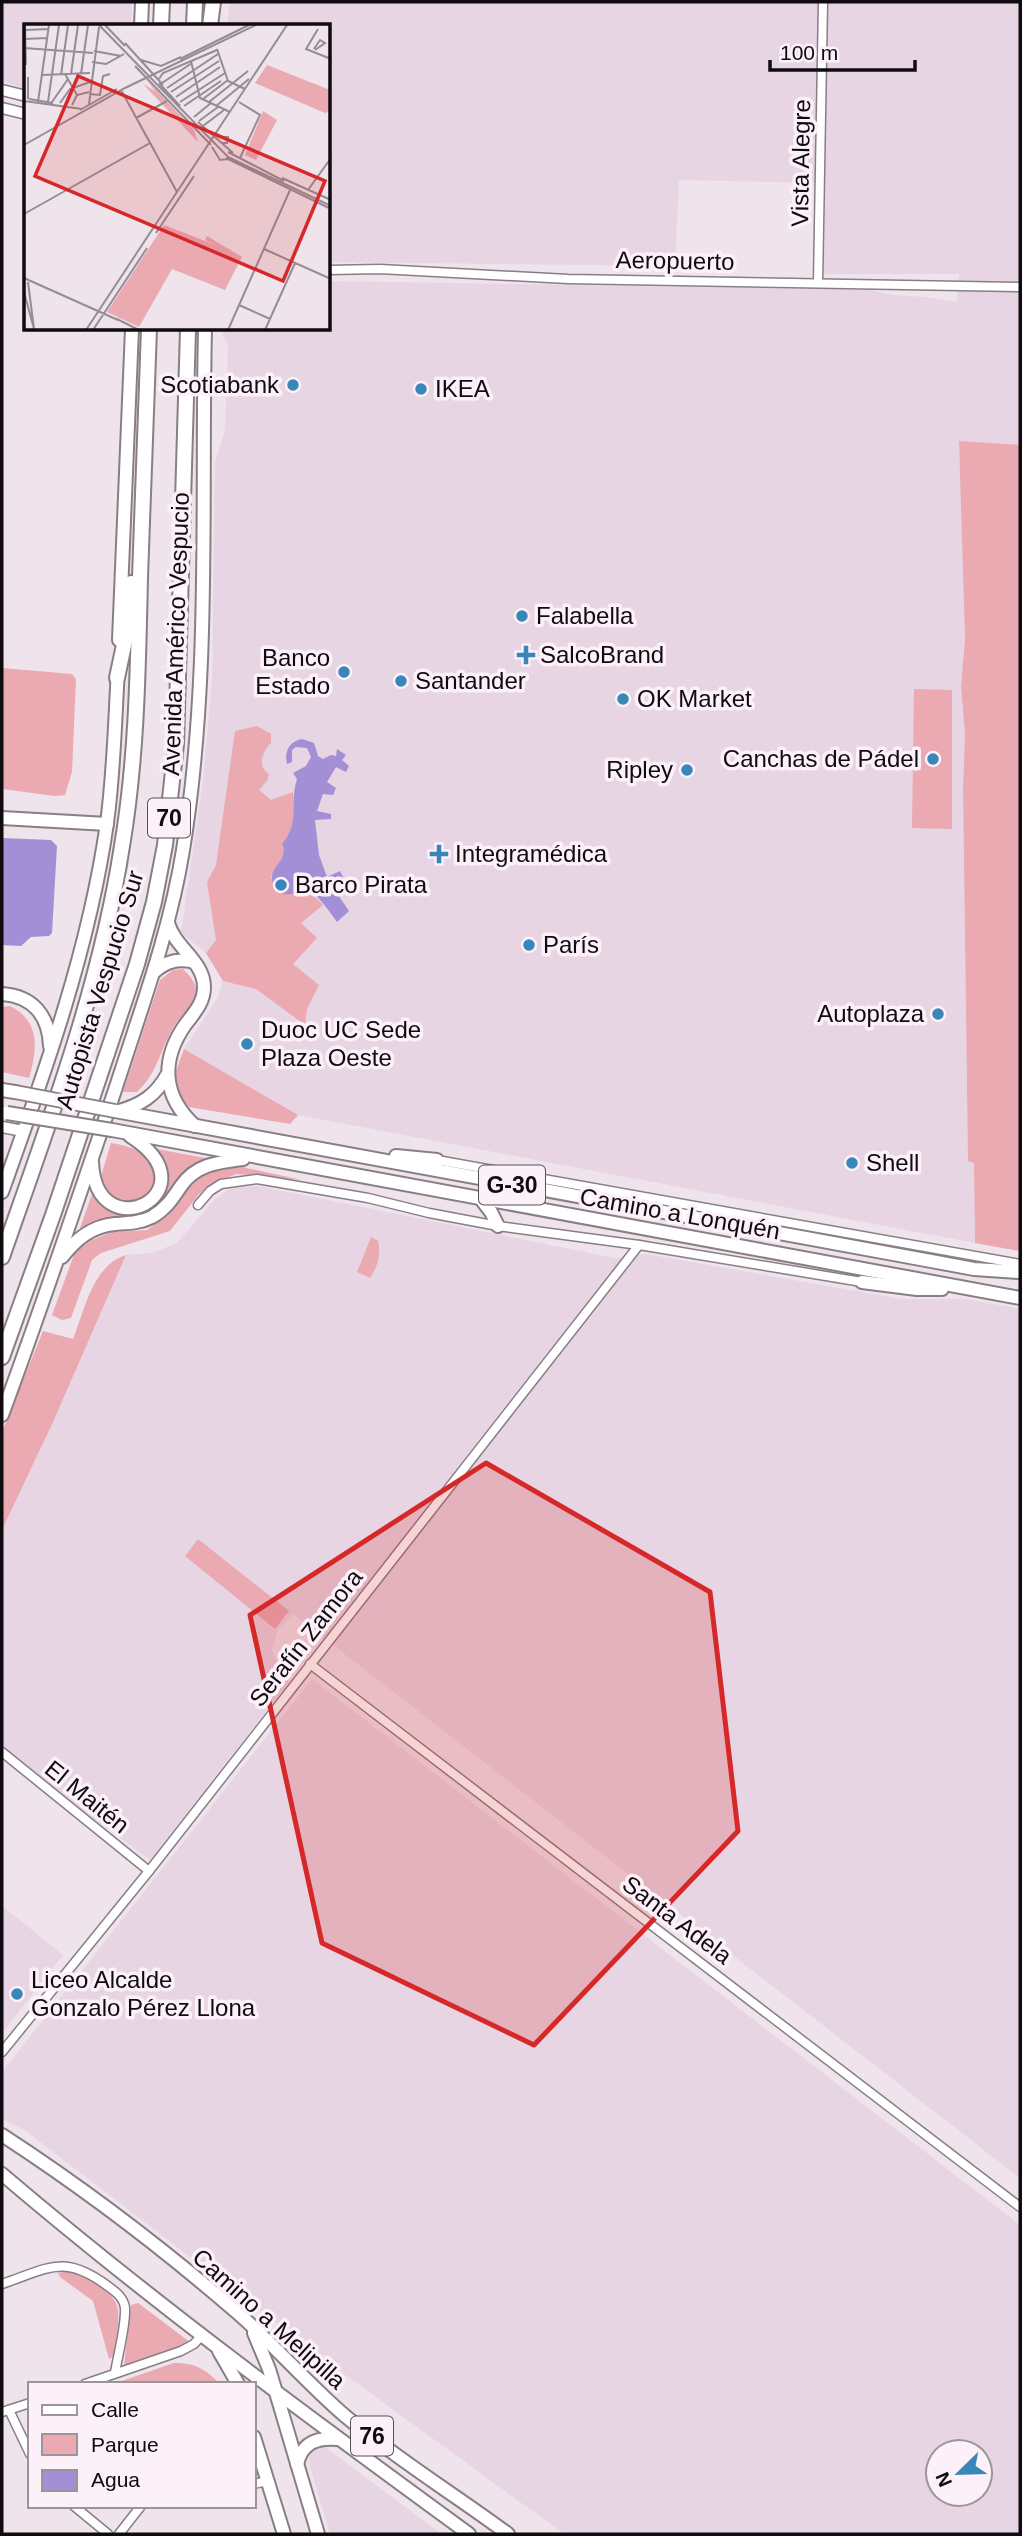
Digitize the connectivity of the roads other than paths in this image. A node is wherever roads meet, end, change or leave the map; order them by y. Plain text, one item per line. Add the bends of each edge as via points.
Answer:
1 (142, 2) edge
2 (162, 2) edge
3 (195, 2) edge
4 (214, 2) edge
5 (823, 2) edge
6 (141, 24) edge
7 (161, 24) edge
8 (194, 24) edge
9 (212, 24) edge
10 (2, 90) edge
11 (24, 96) edge
12 (2, 108) edge
13 (24, 114) edge
14 (331, 270) edge
15 (818, 283) junction
16 (1020, 286) edge
17 (132, 331) edge
18 (149, 331) edge
19 (188, 331) edge
20 (205, 331) edge
21 (143, 491) junction
22 (117, 678) junction
23 (2, 818) edge
24 (107, 824) junction
25 (168, 923) junction
26 (194, 962) junction
27 (153, 972) junction
28 (2, 994) edge
29 (51, 1051) junction
30 (167, 1075) junction
31 (8, 1090) edge
32 (4, 1112) edge
33 (116, 1112) junction
34 (195, 1126) junction
35 (2, 1127) edge
36 (23, 1131) junction
37 (118, 1131) junction
38 (348, 1155) junction
39 (92, 1158) junction
40 (260, 1159) junction
41 (437, 1160) joint
42 (3, 1187) edge
43 (481, 1199) junction
44 (198, 1205) dead end
45 (498, 1226) junction
46 (639, 1245) junction
47 (2, 1257) edge
48 (57, 1262) junction
49 (1020, 1264) edge
50 (1020, 1272) edge
51 (862, 1282) joint
52 (965, 1287) junction
53 (1020, 1298) edge
54 (2, 1357) edge
55 (2, 1415) edge
56 (310, 1664) junction
57 (2, 1752) edge
58 (149, 1871) junction
59 (2, 2052) edge
60 (2, 2135) edge
61 (2, 2174) edge
62 (1020, 2207) edge
63 (2, 2284) edge
64 (249, 2323) junction
65 (208, 2338) junction
66 (115, 2373) junction
67 (93, 2382) edge
68 (237, 2382) edge
69 (276, 2390) junction
70 (28, 2404) edge
71 (6, 2411) edge
72 (338, 2439) junction
73 (28, 2450) edge
74 (256, 2452) edge
75 (297, 2465) junction
76 (260, 2482) edge
77 (76, 2508) edge
78 (139, 2508) edge
79 (108, 2534) edge
80 (119, 2534) edge
81 (284, 2534) edge
82 (318, 2534) edge
83 (469, 2534) edge
84 (508, 2534) edge

1 - 6 main road
2 - 7 highway
3 - 8 highway
4 - 9 highway
5 - 15 street, Vista Alegre
10 - 11 street
12 - 13 street
14 - 15 street, Aeropuerto
15 - 16 street, Aeropuerto
17 - 22 main road
18 - 21 highway, Autopista Vespucio Sur / 70
19 - 54 highway, Autopista Vespucio Sur / 70 via 176,744 165,845 136,964
20 - 25 main road, Avenida Américo Vespucio via 197,729 185,836
21 - 22 highway
21 - 47 highway, Autopista Vespucio Sur / 70 via 135,744 116,884 77,1037
22 - 24 main road
23 - 24 main road
24 - 29 main road via 82,944
25 - 26 main road via 176,942
25 - 27 main road, Avenida Américo Vespucio
26 - 27 main road via 175,960
26 - 30 main road via 203,978 203,997 179,1035
27 - 39 main road, Avenida Américo Vespucio
28 - 29 main road via 23,998 37,1007 47,1025
29 - 36 main road
30 - 33 main road via 152,1095
30 - 34 main road via 177,1107
31 - 33 main road, Camino a Lonquén, bridge
32 - 37 main road, Camino a Lonquén, bridge
33 - 34 main road, Camino a Lonquén / G-30
34 - 38 main road, Camino a Lonquén / G-30
35 - 36 street
36 - 42 main road
37 - 39 main road via 149,1150 160,1168 160,1186 149,1203 131,1209 110,1203 95,1181
37 - 40 main road, Camino a Lonquén / G-30
38 - 41 main road
38 - 50 main road, Camino a Lonquén / G-30 via 956,1266
39 - 48 main road, Avenida Américo Vespucio
40 - 43 main road, Camino a Lonquén / G-30
40 - 48 main road via 220,1162 199,1169 155,1215 90,1231
41 - 49 street, Camino a Lonquén
43 - 45 main road
43 - 52 main road, Camino a Lonquén / G-30
44 - 45 street, Camino a Lonquén via 221,1184 257,1179
45 - 46 street, Camino a Lonquén
46 - 51 street, Camino a Lonquén
46 - 56 street, Serafín Zamora
48 - 55 main road, Avenida Américo Vespucio
51 - 52 main road via 917,1289
52 - 53 main road, Camino a Lonquén / G-30
56 - 58 street, Serafín Zamora
56 - 62 street, Santa Adela
57 - 58 street, El Maitén
58 - 59 street, Serafín Zamora
60 - 64 main road, Camino a Melipilla / 76 via 102,2204
61 - 65 main road, Camino a Melipilla / 76
63 - 66 street via 62,2265 80,2269 120,2296 125,2307
64 - 69 main road
64 - 84 main road, Camino a Melipilla / 76 via 346,2417
65 - 66 street
65 - 68 main road
65 - 69 main road, Camino a Melipilla / 76
66 - 67 street
69 - 72 main road, Camino a Melipilla / 76
69 - 75 main road
70 - 71 street
71 - 73 street
72 - 75 main road via 309,2443
72 - 83 main road, Camino a Melipilla / 76
74 - 76 main road
75 - 82 main road
76 - 81 main road
77 - 79 street
78 - 80 street

